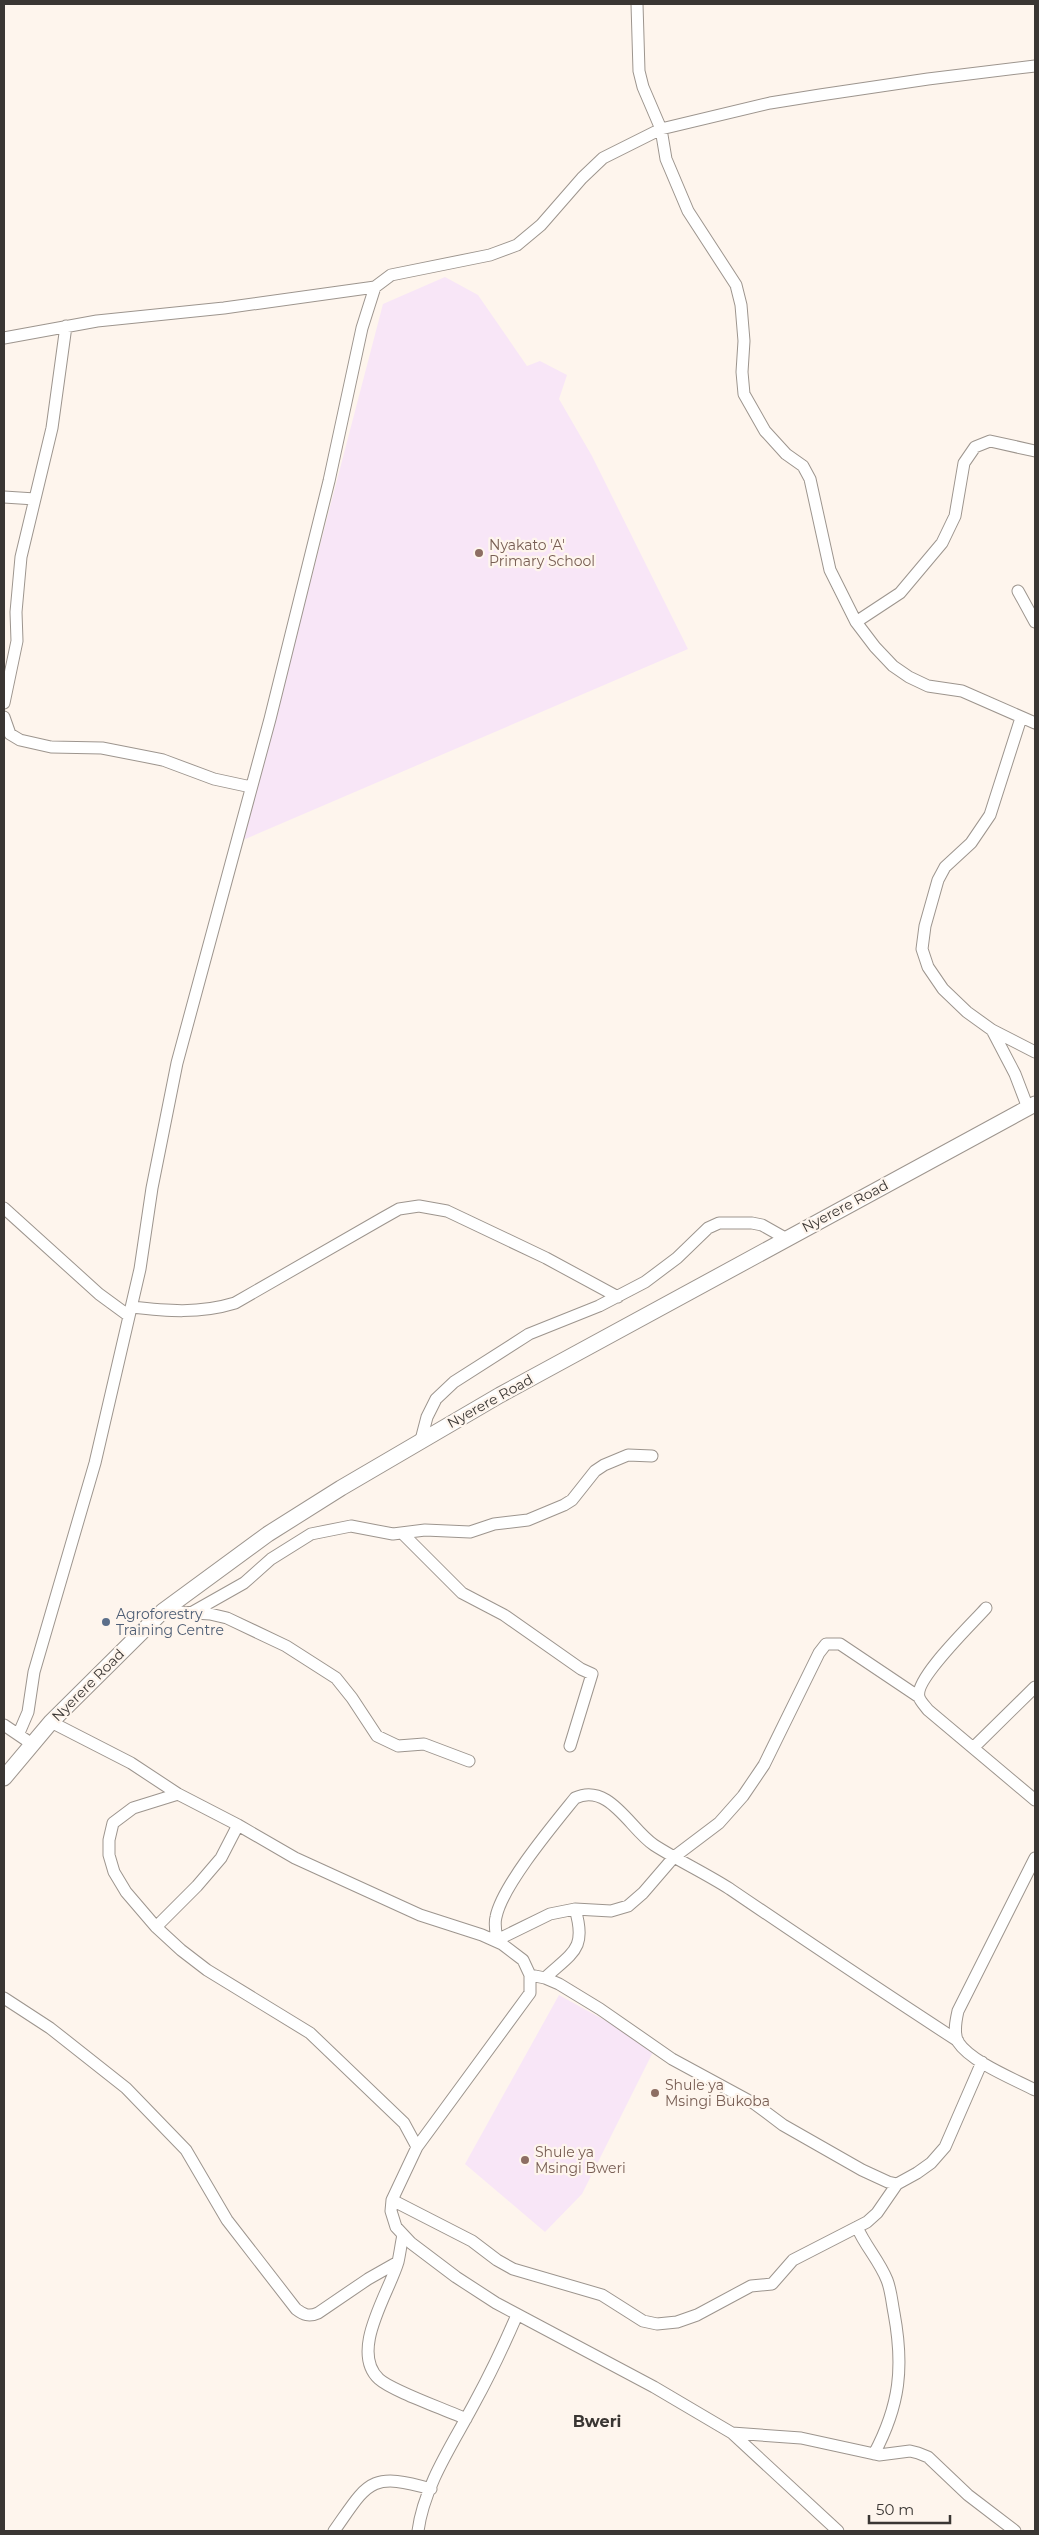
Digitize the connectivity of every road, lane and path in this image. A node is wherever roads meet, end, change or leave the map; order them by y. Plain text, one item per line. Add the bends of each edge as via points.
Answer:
1 (637, 4) edge
2 (1035, 66) edge
3 (661, 128) junction
4 (375, 288) junction
5 (66, 326) junction
6 (4, 338) edge
7 (1035, 451) edge
8 (4, 497) edge
9 (35, 499) junction
10 (1018, 592) dead end
11 (856, 622) junction
12 (1035, 622) edge
13 (4, 703) edge
14 (4, 717) edge
15 (1021, 718) junction
16 (1035, 723) edge
17 (252, 787) junction
18 (992, 1030) junction
19 (1035, 1052) edge
20 (1032, 1106) edge
21 (4, 1208) edge
22 (785, 1238) junction
23 (618, 1297) junction
24 (130, 1312) junction
25 (421, 1440) junction
26 (652, 1456) dead end
27 (403, 1534) junction
28 (986, 1608) dead end
29 (163, 1611) junction
30 (191, 1613) junction
31 (1035, 1687) edge
32 (919, 1697) junction
33 (51, 1722) junction
34 (4, 1725) edge
35 (19, 1733) junction
36 (32, 1744) junction
37 (570, 1746) dead end
38 (974, 1747) junction
39 (469, 1761) dead end
40 (4, 1778) edge
41 (178, 1794) junction
42 (1035, 1800) edge
43 (238, 1825) junction
44 (674, 1857) junction
45 (1035, 1858) edge
46 (575, 1909) junction
47 (156, 1927) junction
48 (482, 1935) junction
49 (497, 1940) junction
50 (530, 1975) junction
51 (545, 1978) junction
52 (4, 1998) edge
53 (958, 2041) junction
54 (982, 2062) junction
55 (1035, 2090) edge
56 (417, 2147) junction
57 (896, 2184) junction
58 (392, 2200) junction
59 (857, 2227) junction
60 (403, 2235) junction
61 (398, 2262) junction
62 (517, 2315) junction
63 (466, 2419) junction
64 (732, 2433) junction
65 (874, 2454) junction
66 (431, 2490) junction
67 (834, 2527) edge
68 (334, 2531) edge
69 (418, 2531) edge
70 (822, 2531) edge
71 (1015, 2531) edge

1 - 3 street via 639,71
2 - 3 street via 770,103
3 - 4 street via 603,158 541,225 516,245 490,255 391,275
3 - 11 street via 666,159 688,211 736,285 744,342 744,394 765,431 802,466 810,479 830,570
4 - 5 street
4 - 17 street via 362,328 329,481
5 - 6 street
5 - 9 street via 52,428
7 - 11 street via 990,441 975,447 964,463 955,516 942,543 900,592
8 - 9 street
9 - 13 street via 21,557 16,641
10 - 12 street
11 - 15 street via 874,647 909,677 928,686 962,691
14 - 17 street via 10,734 31,743 61,748 102,748 150,757 214,779
15 - 16 street
15 - 18 street via 990,815 971,843 945,867 924,926 922,949 928,967 967,1012
17 - 24 street via 177,1063
18 - 19 street
18 - 20 street
20 - 22 main road, Nyerere Road
21 - 24 street via 99,1294
22 - 23 street via 762,1225 719,1223 708,1228 677,1258
22 - 25 main road, Nyerere Road
23 - 24 street via 447,1211 419,1206 399,1210 383,1218 235,1303 188,1312
23 - 25 street via 529,1334 454,1382 436,1399
24 - 35 street via 95,1463 34,1672 28,1712
25 - 29 main road, Nyerere Road via 268,1534
26 - 27 street via 628,1455 604,1465 595,1471 572,1500 528,1520 494,1524 470,1532 425,1530
27 - 30 street via 351,1526 311,1534 271,1559 244,1583
27 - 37 street via 462,1593 504,1615 581,1670 592,1674
28 - 32 street via 930,1670 919,1686
29 - 30 street
29 - 33 main road, Nyerere Road
30 - 39 street via 227,1618 324,1668 352,1698 372,1731 387,1741 406,1746 419,1743
31 - 38 street
32 - 38 street via 928,1710
32 - 44 street via 840,1644 826,1644 764,1765 743,1796 719,1823
33 - 36 main road, Nyerere Road
33 - 41 street via 131,1763
34 - 35 street
35 - 36 street
36 - 40 main road, Nyerere Road
38 - 42 street
41 - 43 street
41 - 47 street via 124,1813 113,1823 109,1840 114,1872 126,1892
43 - 47 street via 221,1858
43 - 48 street via 295,1858 373,1895 420,1915
44 - 46 street via 643,1894 628,1906 611,1911
44 - 49 street via 643,1837 611,1803 583,1794 575,1798 555,1823 500,1904 495,1919
44 - 53 street via 729,1889
45 - 53 street via 958,2011 954,2024
46 - 49 street via 550,1914
46 - 51 street via 582,1930 579,1943
47 - 56 street via 208,1970 310,2033 404,2123
48 - 49 street
48 - 50 street via 502,1944 523,1960
50 - 51 street
50 - 56 street via 530,1993 522,2006
51 - 57 street via 600,2009 672,2059 755,2104 876,2178
52 - 61 street via 50,2028 126,2088 186,2150 227,2220 303,2314 311,2316 318,2313
53 - 54 street
54 - 55 street
54 - 57 street via 945,2147 924,2168
56 - 58 street
57 - 59 street via 877,2213
58 - 59 street via 472,2241 513,2269 602,2295 643,2321 657,2324 697,2315 751,2286 772,2284 793,2260
58 - 60 street via 392,2219
59 - 65 street via 888,2282 900,2361 895,2406
60 - 61 street
60 - 62 street via 456,2277
61 - 63 street via 370,2335 367,2349 370,2366 379,2380
62 - 63 street via 493,2370
62 - 64 street via 654,2387
63 - 66 street
64 - 65 street via 801,2438
64 - 67 street
65 - 71 street via 910,2451 928,2457 968,2495
66 - 68 street via 402,2480 377,2482 365,2488 355,2499
66 - 69 street
67 - 70 street

